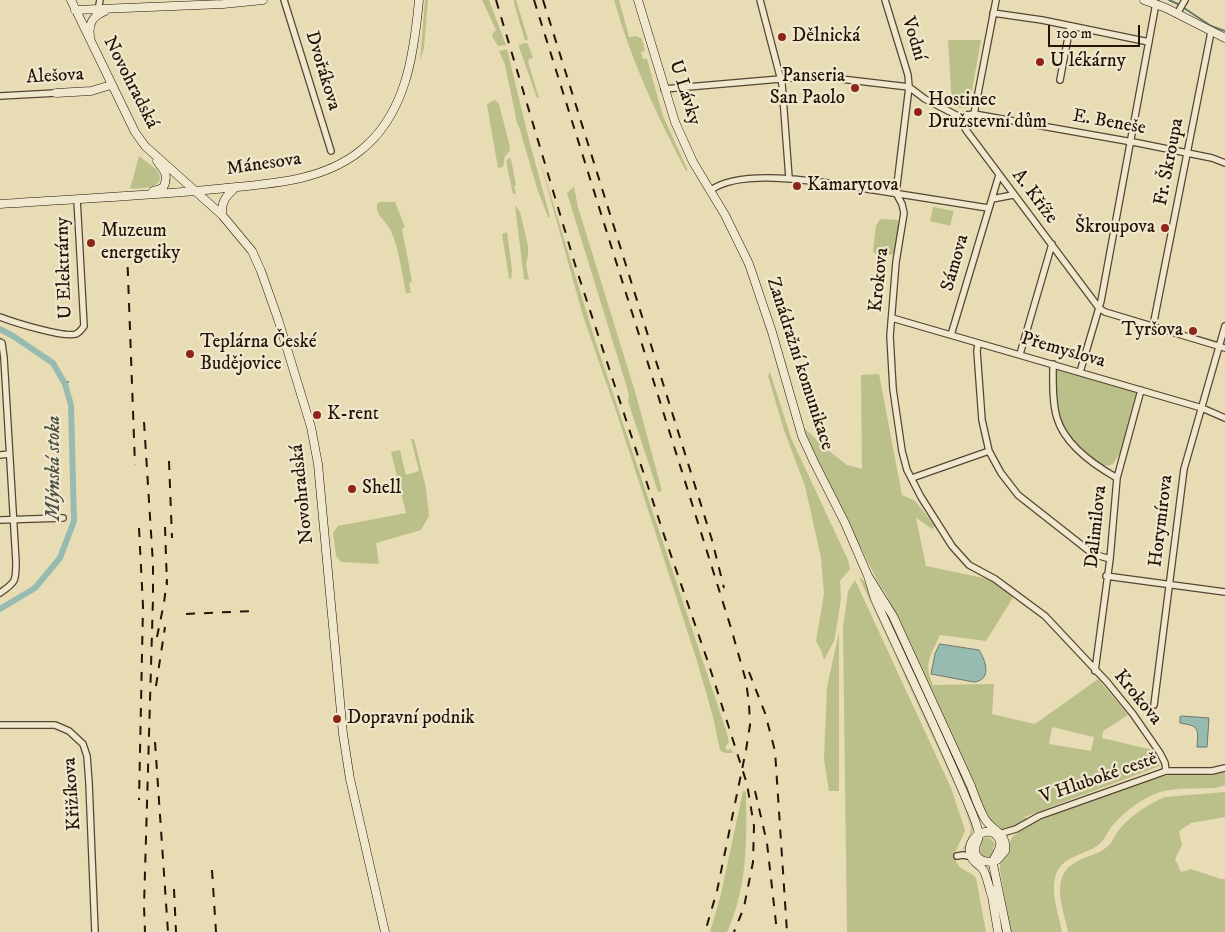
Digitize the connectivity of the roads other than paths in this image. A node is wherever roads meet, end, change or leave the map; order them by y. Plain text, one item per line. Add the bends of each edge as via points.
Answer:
1 (71, 0) edge
2 (100, 0) edge
3 (263, 0) edge
4 (284, 0) edge
5 (419, 0) edge
6 (638, 0) edge
7 (760, 0) edge
8 (885, 0) edge
9 (996, 0) edge
10 (1144, 0) edge
11 (1184, 2) edge
12 (1156, 3) junction
13 (111, 9) junction
14 (75, 10) junction
15 (98, 10) junction
16 (993, 12) junction
17 (1179, 12) junction
18 (1070, 27) junction
19 (1211, 32) junction
20 (1225, 38) edge
21 (1149, 42) junction
22 (94, 50) junction
23 (780, 78) junction
24 (1060, 80) dead end
25 (111, 85) junction
26 (908, 86) junction
27 (664, 89) junction
28 (56, 93) joint
29 (0, 96) edge
30 (974, 114) junction
31 (958, 116) junction
32 (1130, 142) junction
33 (145, 146) junction
34 (331, 151) dead end
35 (1187, 153) junction
36 (1225, 163) edge
37 (998, 175) junction
38 (789, 178) junction
39 (236, 187) junction
40 (711, 190) junction
41 (196, 191) junction
42 (896, 193) junction
43 (143, 195) junction
44 (1013, 195) junction
45 (77, 199) junction
46 (992, 199) junction
47 (0, 204) edge
48 (988, 208) junction
49 (222, 215) junction
50 (1052, 244) junction
51 (1099, 308) junction
52 (0, 317) edge
53 (892, 318) junction
54 (1153, 326) junction
55 (1225, 326) edge
56 (951, 335) junction
57 (1, 343) edge
58 (978, 343) junction
59 (1222, 346) edge
60 (1020, 354) junction
61 (1053, 364) junction
62 (1080, 372) junction
63 (1141, 390) junction
64 (1202, 408) junction
65 (1225, 418) edge
66 (989, 451) junction
67 (0, 454) edge
68 (9, 454) junction
69 (912, 478) junction
70 (1117, 478) junction
71 (63, 518) dead end
72 (0, 520) edge
73 (13, 520) junction
74 (1110, 559) junction
75 (868, 576) junction
76 (1106, 576) junction
77 (1169, 584) junction
78 (1225, 592) edge
79 (0, 593) edge
80 (1095, 671) junction
81 (1154, 705) dead end
82 (0, 725) edge
83 (1225, 768) edge
84 (1166, 771) junction
85 (1016, 829) junction
86 (995, 834) junction
87 (975, 838) junction
88 (1005, 844) junction
89 (963, 856) junction
90 (981, 860) junction
91 (997, 860) junction
92 (991, 894) junction
93 (95, 932) edge
94 (385, 932) edge
95 (998, 932) edge
96 (1007, 932) edge

1 - 14 main road, Novohradská
2 - 15 street
3 - 13 main road
4 - 34 street, Dvořákova
5 - 39 main road, Mánesova via 403,90 379,132 342,163 319,173
6 - 27 main road, U Lávky
7 - 23 street
8 - 26 street, Vodní
9 - 16 street
10 - 12 main road
11 - 17 street
12 - 17 main road
12 - 21 street
13 - 15 main road
13 - 22 main road via 98,14 91,22 89,28
14 - 15 main road
14 - 22 main road, Novohradská
16 - 18 street
16 - 30 street
17 - 19 main road
18 - 21 street
18 - 24 street
19 - 20 main road
19 - 35 street, Fr. Škroupa
21 - 32 street
22 - 25 main road, Novohradská
23 - 26 street via 815,76
23 - 27 street
23 - 38 street
25 - 28 main road, Alešova via 101,90
25 - 33 main road, Novohradská
26 - 31 street
26 - 42 street, Krokova
27 - 40 main road, U Lávky via 683,143
28 - 29 street, Alešova
30 - 31 street, E. Beneše
30 - 32 street, E. Beneše
31 - 37 street, A. Kříže
32 - 35 street, E. Beneše
32 - 51 street
33 - 41 main road, Novohradská
33 - 43 main road via 167,177 163,188
35 - 36 street, E. Beneše
35 - 54 street, Fr. Škroupa
37 - 44 street, A. Kříže
37 - 46 street, Sámova
38 - 40 street via 733,181
38 - 42 street
39 - 41 main road, Mánesova
39 - 49 main road via 223,199
40 - 75 main road, Zanádražní komunikace via 749,264 802,436
41 - 43 main road, Mánesova
41 - 49 main road, Novohradská
42 - 48 street
42 - 53 street, Krokova via 904,213
43 - 45 main road, Mánesova
44 - 46 street
44 - 50 street, A. Kříže
45 - 47 main road, Mánesova
45 - 52 street, U Elektrárny via 84,326 77,334 70,335
46 - 48 street, Sámova
48 - 56 street, Sámova
49 - 94 main road, Novohradská via 248,245 257,262 278,319 312,434 319,469 343,734
50 - 51 street, A. Kříže
50 - 60 street
51 - 54 street
51 - 62 street
53 - 56 street, Přemyslova
53 - 69 street, Krokova via 893,389 902,451
54 - 59 street
55 - 59 street
56 - 58 street, Přemyslova
57 - 68 street
58 - 60 street, Přemyslova
58 - 66 street via 982,420
59 - 64 street, Horymírova
60 - 61 street, Přemyslova
61 - 62 street, Přemyslova
61 - 70 street via 1056,412 1063,432 1102,470
62 - 63 street, Přemyslova
63 - 64 street, Přemyslova
63 - 70 street, Dalimilova
64 - 65 street, Přemyslova
64 - 77 street, Horymírova via 1184,469
66 - 69 street
66 - 74 street via 1018,495 1093,554
67 - 68 street
68 - 73 street
69 - 80 street, Krokova via 952,546 969,565 995,579 1045,616
70 - 74 street, Dalimilova
71 - 73 street
72 - 73 street
73 - 79 street via 16,579
74 - 76 street, Dalimilova
75 - 86 main road, Zanádražní komunikace via 892,616 967,777 984,827
75 - 87 main road, Zanádražní komunikace via 875,600 969,806
76 - 77 street
76 - 80 street, Dalimilova
77 - 78 street
77 - 81 street, Horymírova
80 - 84 street, Krokova via 1138,721 1160,753
82 - 93 street, Křižíkova via 55,725 84,744 89,783
83 - 84 street, V Hluboké cestě
84 - 85 street, V Hluboké cestě via 1039,816
85 - 86 street, V Hluboké cestě
85 - 88 street, V Hluboké cestě
86 - 87 main road
86 - 88 main road, Zanádražní komunikace
86 - 91 main road via 1000,845 994,856
87 - 89 main road
87 - 90 main road via 979,839 975,848
88 - 91 main road via 1005,851
89 - 90 street
89 - 92 main road via 983,870
90 - 91 main road
90 - 92 main road via 988,870
91 - 96 main road
92 - 95 main road

